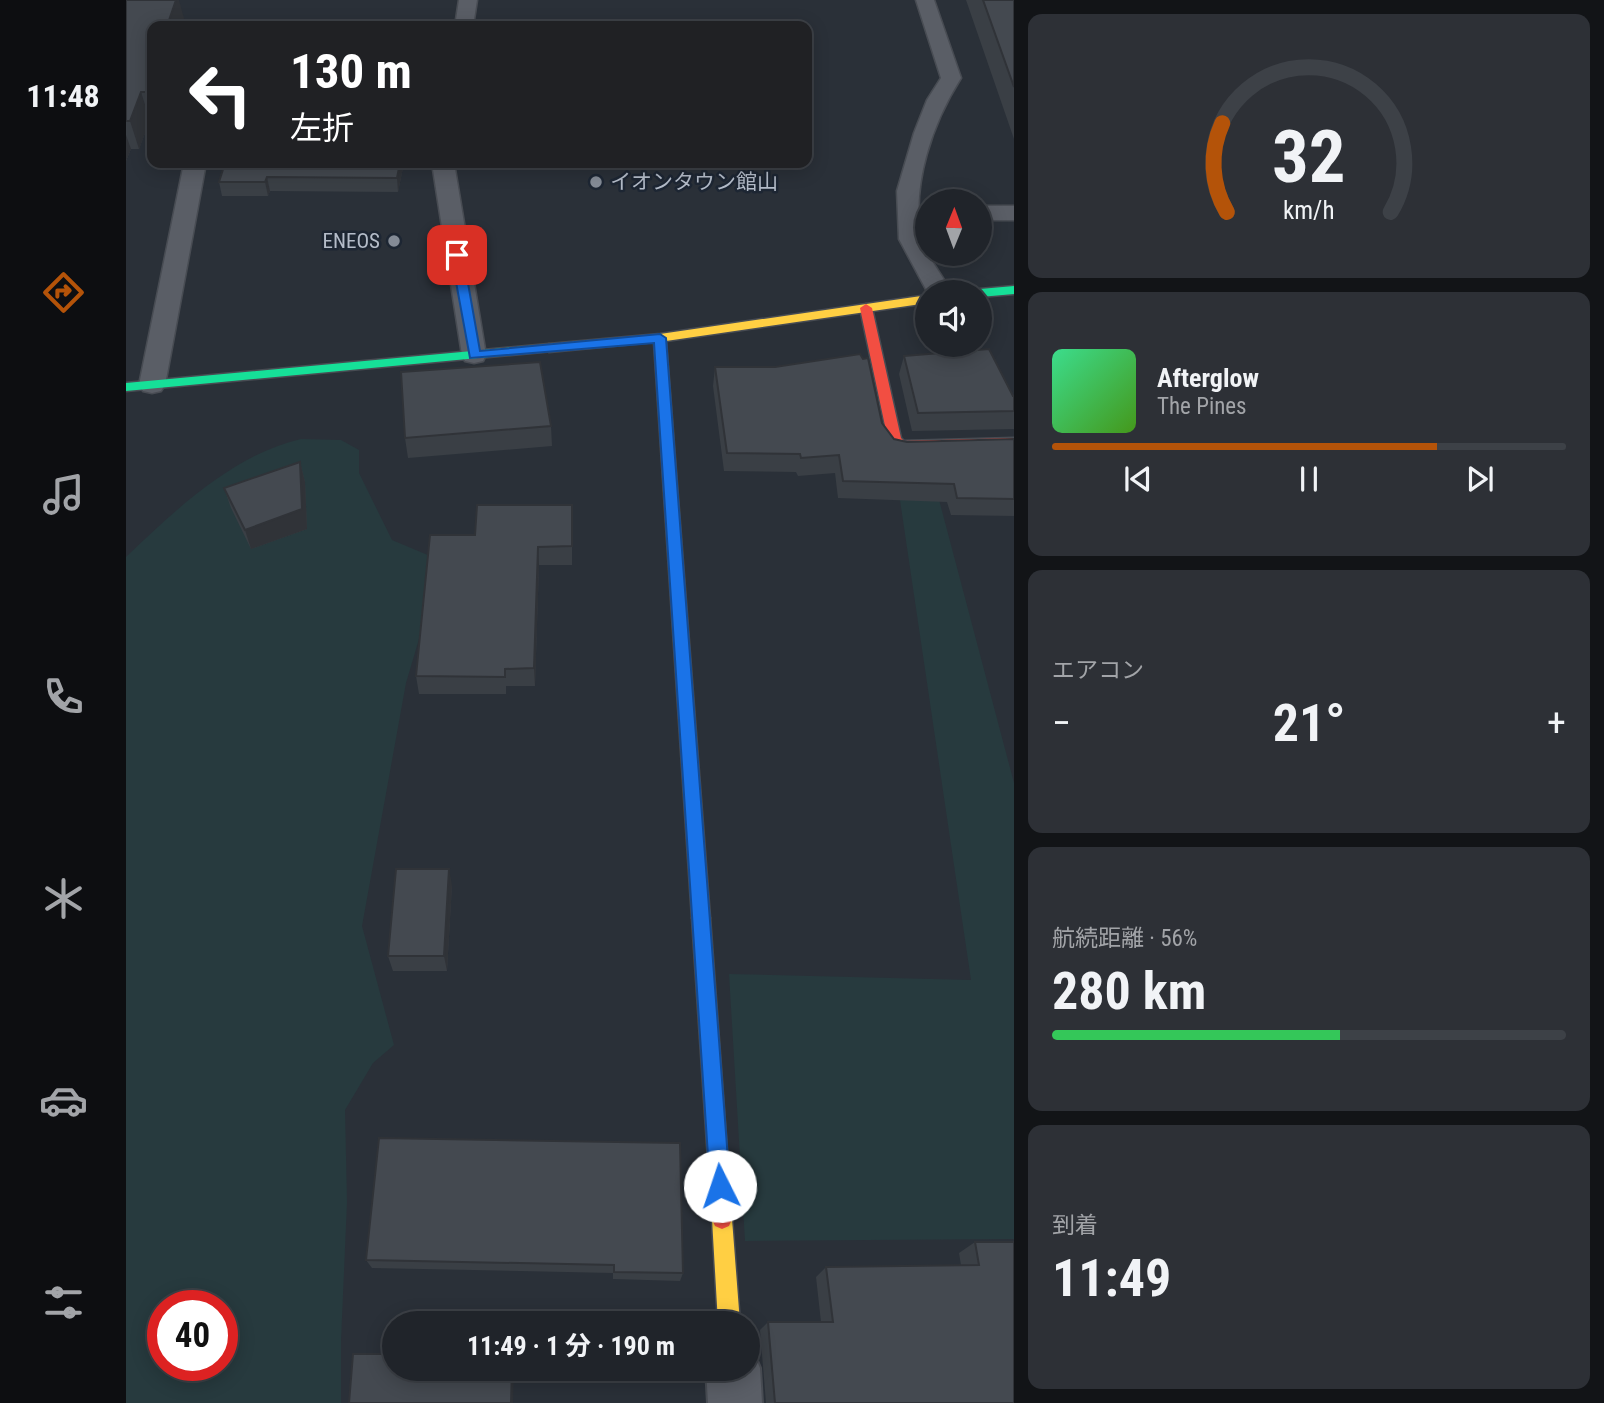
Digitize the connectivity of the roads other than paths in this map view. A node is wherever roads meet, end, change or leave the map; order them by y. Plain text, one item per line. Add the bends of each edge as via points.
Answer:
1 (468, 0) edge
2 (925, 0) edge
3 (465, 21) edge
4 (194, 168) edge
5 (442, 168) edge
6 (915, 206) edge
7 (992, 213) edge
8 (1014, 213) edge
9 (915, 224) edge
10 (915, 247) edge
11 (1014, 290) edge
12 (992, 292) edge
13 (915, 301) edge
14 (866, 308) junction
15 (660, 338) junction
16 (474, 355) junction
17 (152, 385) junction
18 (126, 387) edge
19 (1014, 443) edge
20 (729, 1311) edge
21 (734, 1381) edge
22 (735, 1403) edge

1 - 3 lane
2 - 6 lane via 951,78 937,100 912,169 908,191
4 - 17 lane
5 - 16 lane
7 - 8 lane
9 - 10 lane via 911,239
11 - 12 street
13 - 14 street
14 - 15 street
14 - 19 street via 895,440 901,446
15 - 16 street
15 - 20 street
16 - 17 street
17 - 18 street
21 - 22 street

